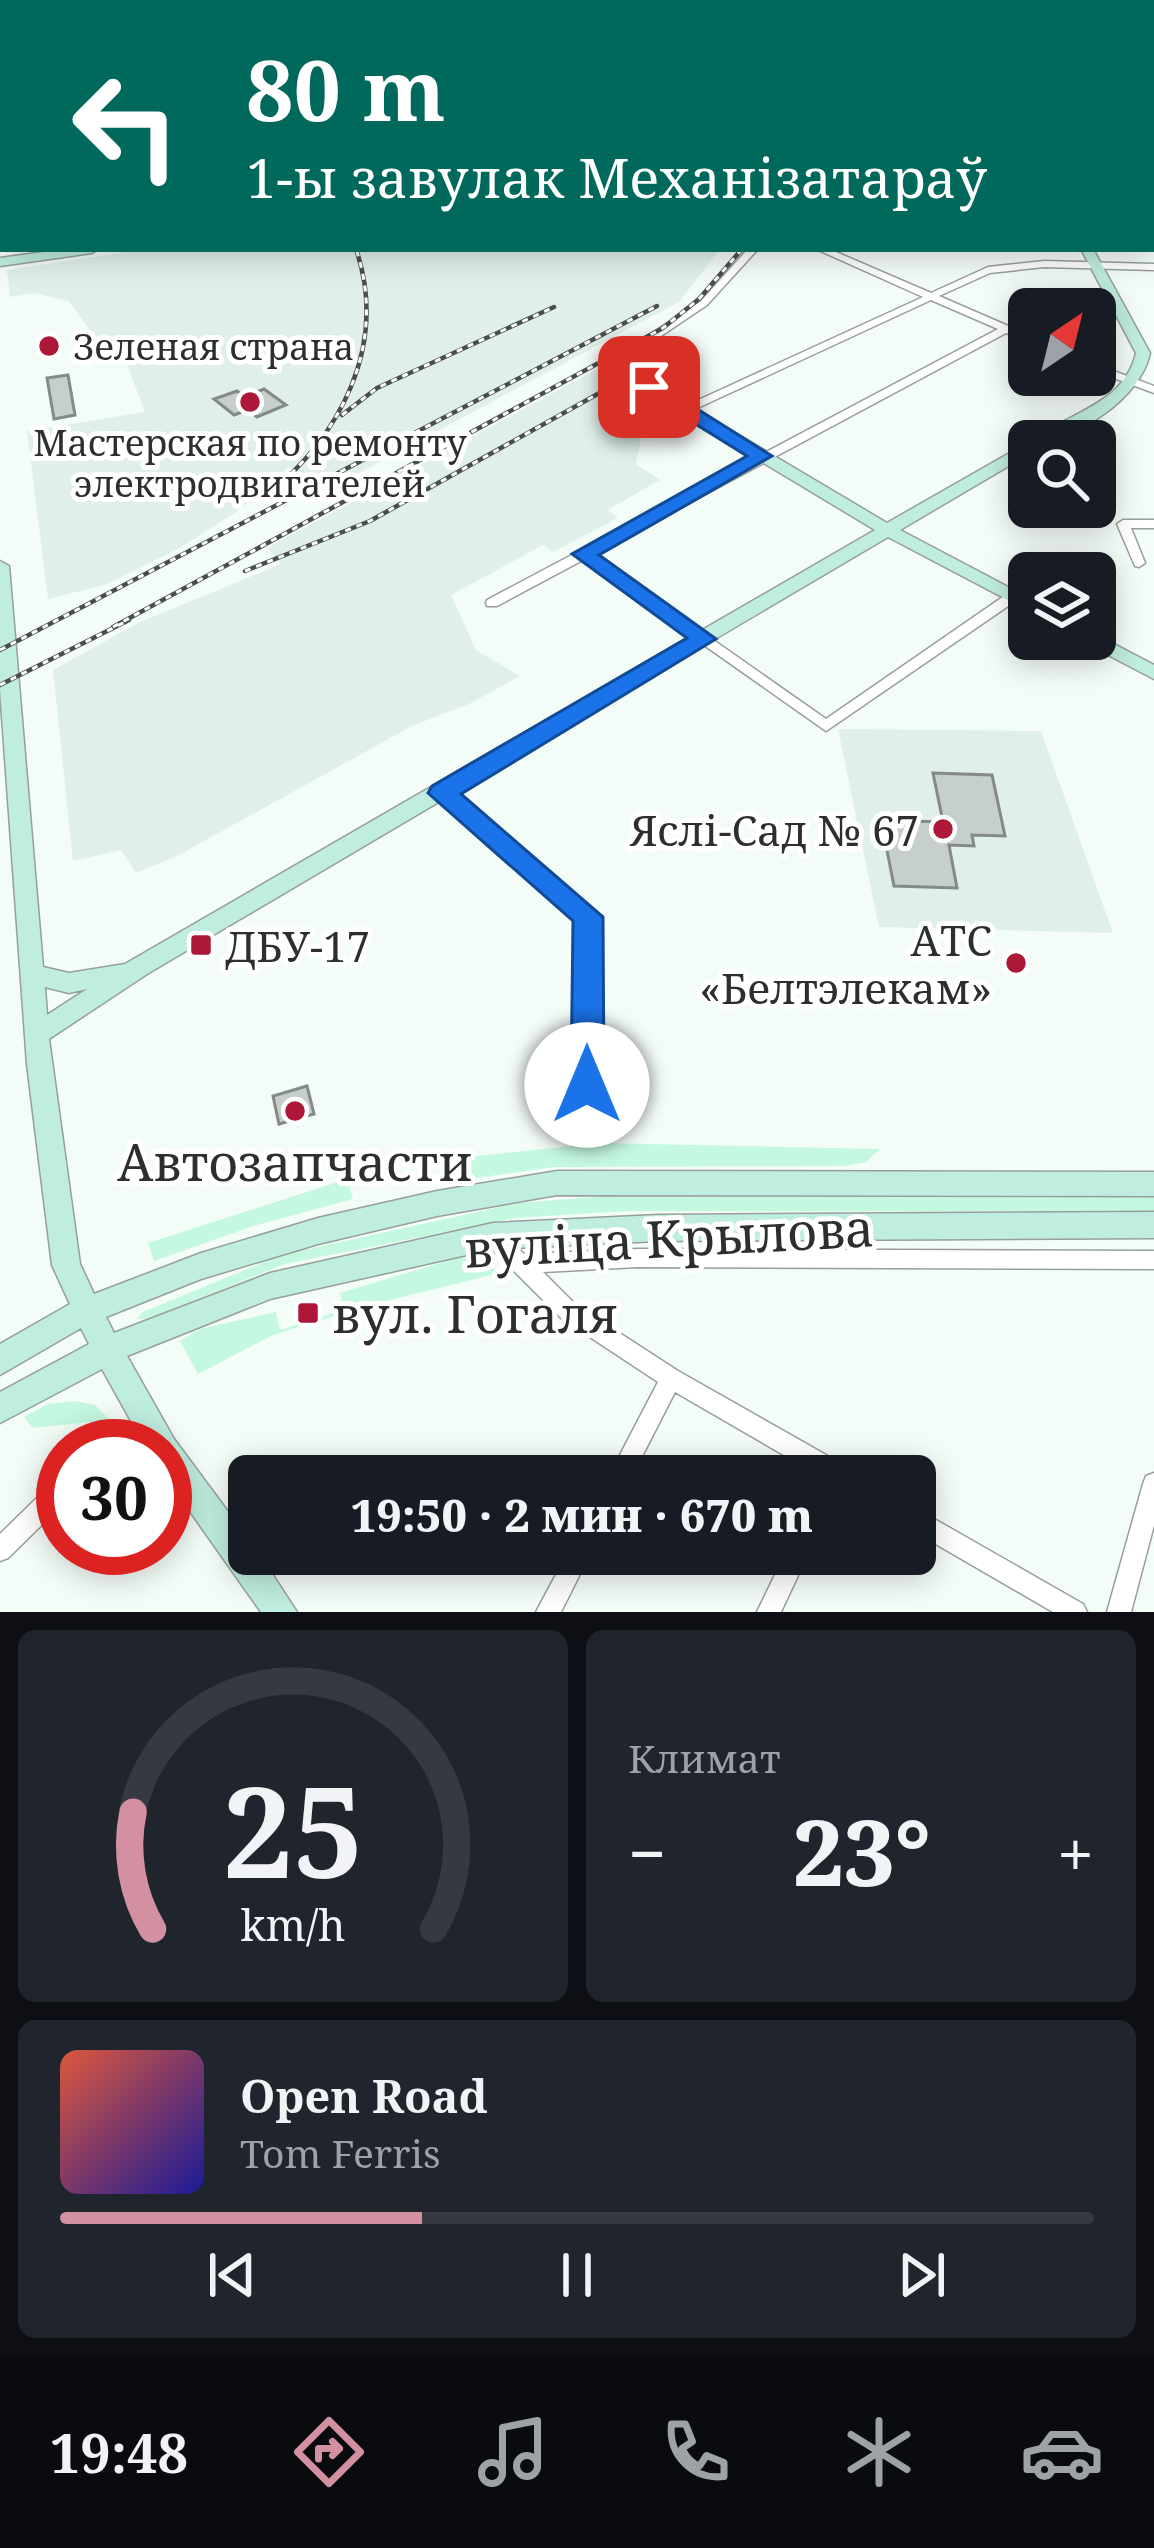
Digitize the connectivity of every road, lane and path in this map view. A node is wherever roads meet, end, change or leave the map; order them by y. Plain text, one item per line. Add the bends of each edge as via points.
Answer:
1 (71, 252) edge
2 (749, 252) edge
3 (828, 252) edge
4 (1089, 252) edge
5 (0, 262) edge
6 (1097, 267) junction
7 (1154, 267) edge
8 (929, 295) junction
9 (1006, 329) joint
10 (611, 364) joint
11 (1116, 374) edge
12 (1133, 380) junction
13 (1154, 380) edge
14 (1154, 390) edge
15 (687, 409) junction
16 (1076, 420) edge
17 (762, 456) junction
18 (1008, 459) edge
19 (1154, 524) edge
20 (887, 529) junction
21 (583, 554) junction
22 (1139, 563) dead end
23 (0, 566) edge
24 (1008, 594) edge
25 (492, 603) dead end
26 (1008, 609) edge
27 (704, 639) junction
28 (1116, 653) edge
29 (1154, 674) edge
30 (442, 793) junction
31 (139, 967) junction
32 (32, 974) junction
33 (37, 1034) junction
34 (587, 1085) dead end
35 (1154, 1184) edge
36 (1154, 1225) edge
37 (493, 1236) junction
38 (1154, 1260) edge
39 (520, 1264) junction
40 (86, 1310) junction
41 (106, 1350) junction
42 (0, 1360) edge
43 (671, 1378) junction
44 (0, 1408) edge
45 (147, 1419) edge
46 (631, 1455) edge
47 (802, 1455) edge
48 (1154, 1484) edge
49 (192, 1487) edge
50 (36, 1515) edge
51 (936, 1531) edge
52 (0, 1550) edge
53 (568, 1575) edge
54 (788, 1575) edge
55 (281, 1612) edge
56 (548, 1612) edge
57 (769, 1612) edge
58 (1075, 1612) edge
59 (1119, 1612) edge

1 - 5 main road
2 - 10 street via 704,303
3 - 8 street
4 - 6 main road
6 - 7 street
6 - 8 street via 1003,267
6 - 12 main road via 1143,352
8 - 9 street
8 - 15 street
9 - 17 street
10 - 15 main road
11 - 12 street
12 - 13 street
12 - 14 street
12 - 16 main road
15 - 17 main road
17 - 20 main road
17 - 21 street
18 - 20 main road
19 - 22 street via 1123,524
20 - 24 main road
20 - 27 main road
21 - 25 street
21 - 27 street
23 - 32 main road
26 - 27 street via 826,726
27 - 30 main road
28 - 29 main road
30 - 31 main road
30 - 34 street via 588,917
31 - 32 main road via 69,983
31 - 33 main road
32 - 33 main road
33 - 40 main road via 66,1264
35 - 40 main road, вуліца Крылова via 557,1183 333,1228
36 - 37 main road, вуліца Крылова
37 - 39 street
37 - 41 main road, вуліца Крылова via 270,1286
38 - 39 street
39 - 43 street via 568,1311
40 - 41 main road
40 - 42 main road, вуліца Крылова
41 - 44 main road, вуліца Крылова
41 - 45 main road
43 - 46 street
43 - 47 street
48 - 59 street
49 - 55 main road
50 - 52 street
51 - 58 street
53 - 56 street
54 - 57 street

